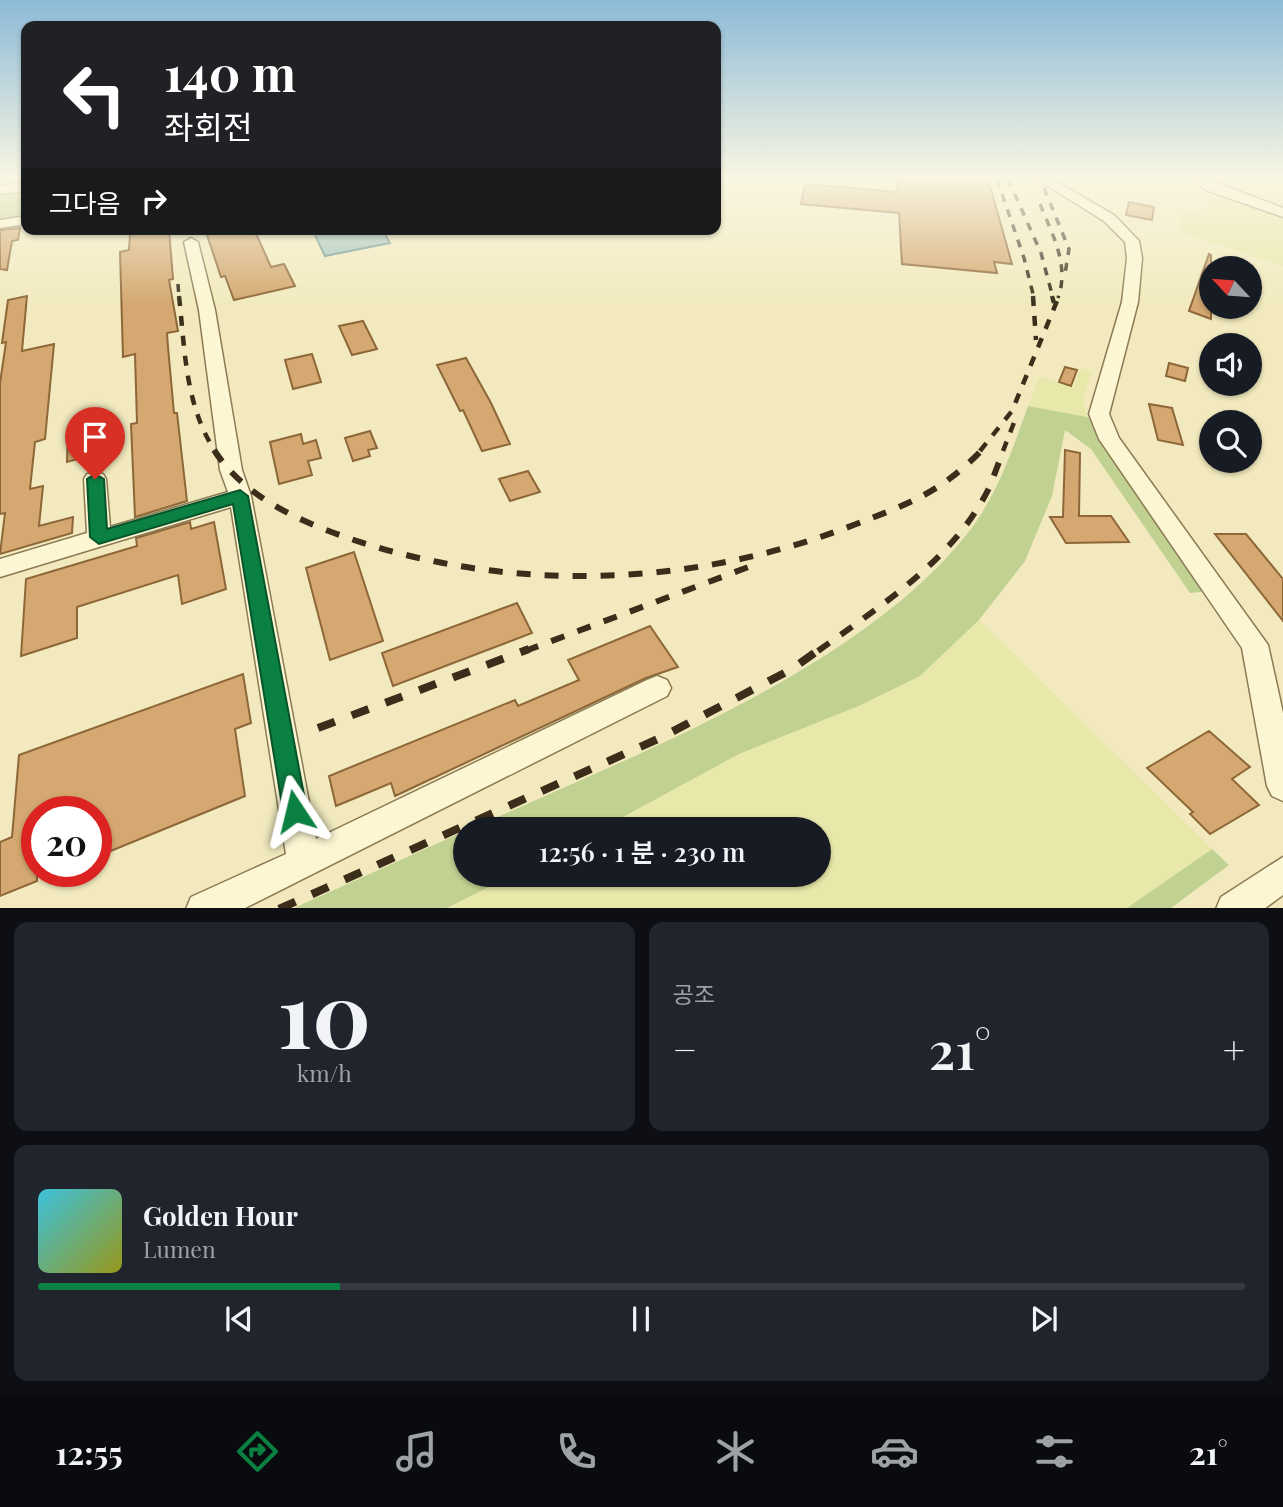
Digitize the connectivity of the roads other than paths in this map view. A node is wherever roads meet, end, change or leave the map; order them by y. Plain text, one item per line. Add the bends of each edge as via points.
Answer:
1 (1112, 221) edge
2 (191, 242) dead end
3 (95, 479) dead end
4 (240, 496) junction
5 (99, 537) junction
6 (0, 568) edge
7 (657, 688) dead end
8 (1283, 786) edge
9 (304, 863) junction
10 (1283, 874) edge
11 (203, 908) edge
12 (1233, 908) edge

1 - 8 street via 1132,242 1133,278 1098,414 1109,439 1255,645
2 - 4 street via 207,310 231,470
3 - 5 street
4 - 5 street
4 - 9 street
5 - 6 street
7 - 9 street
9 - 11 street
10 - 12 street

